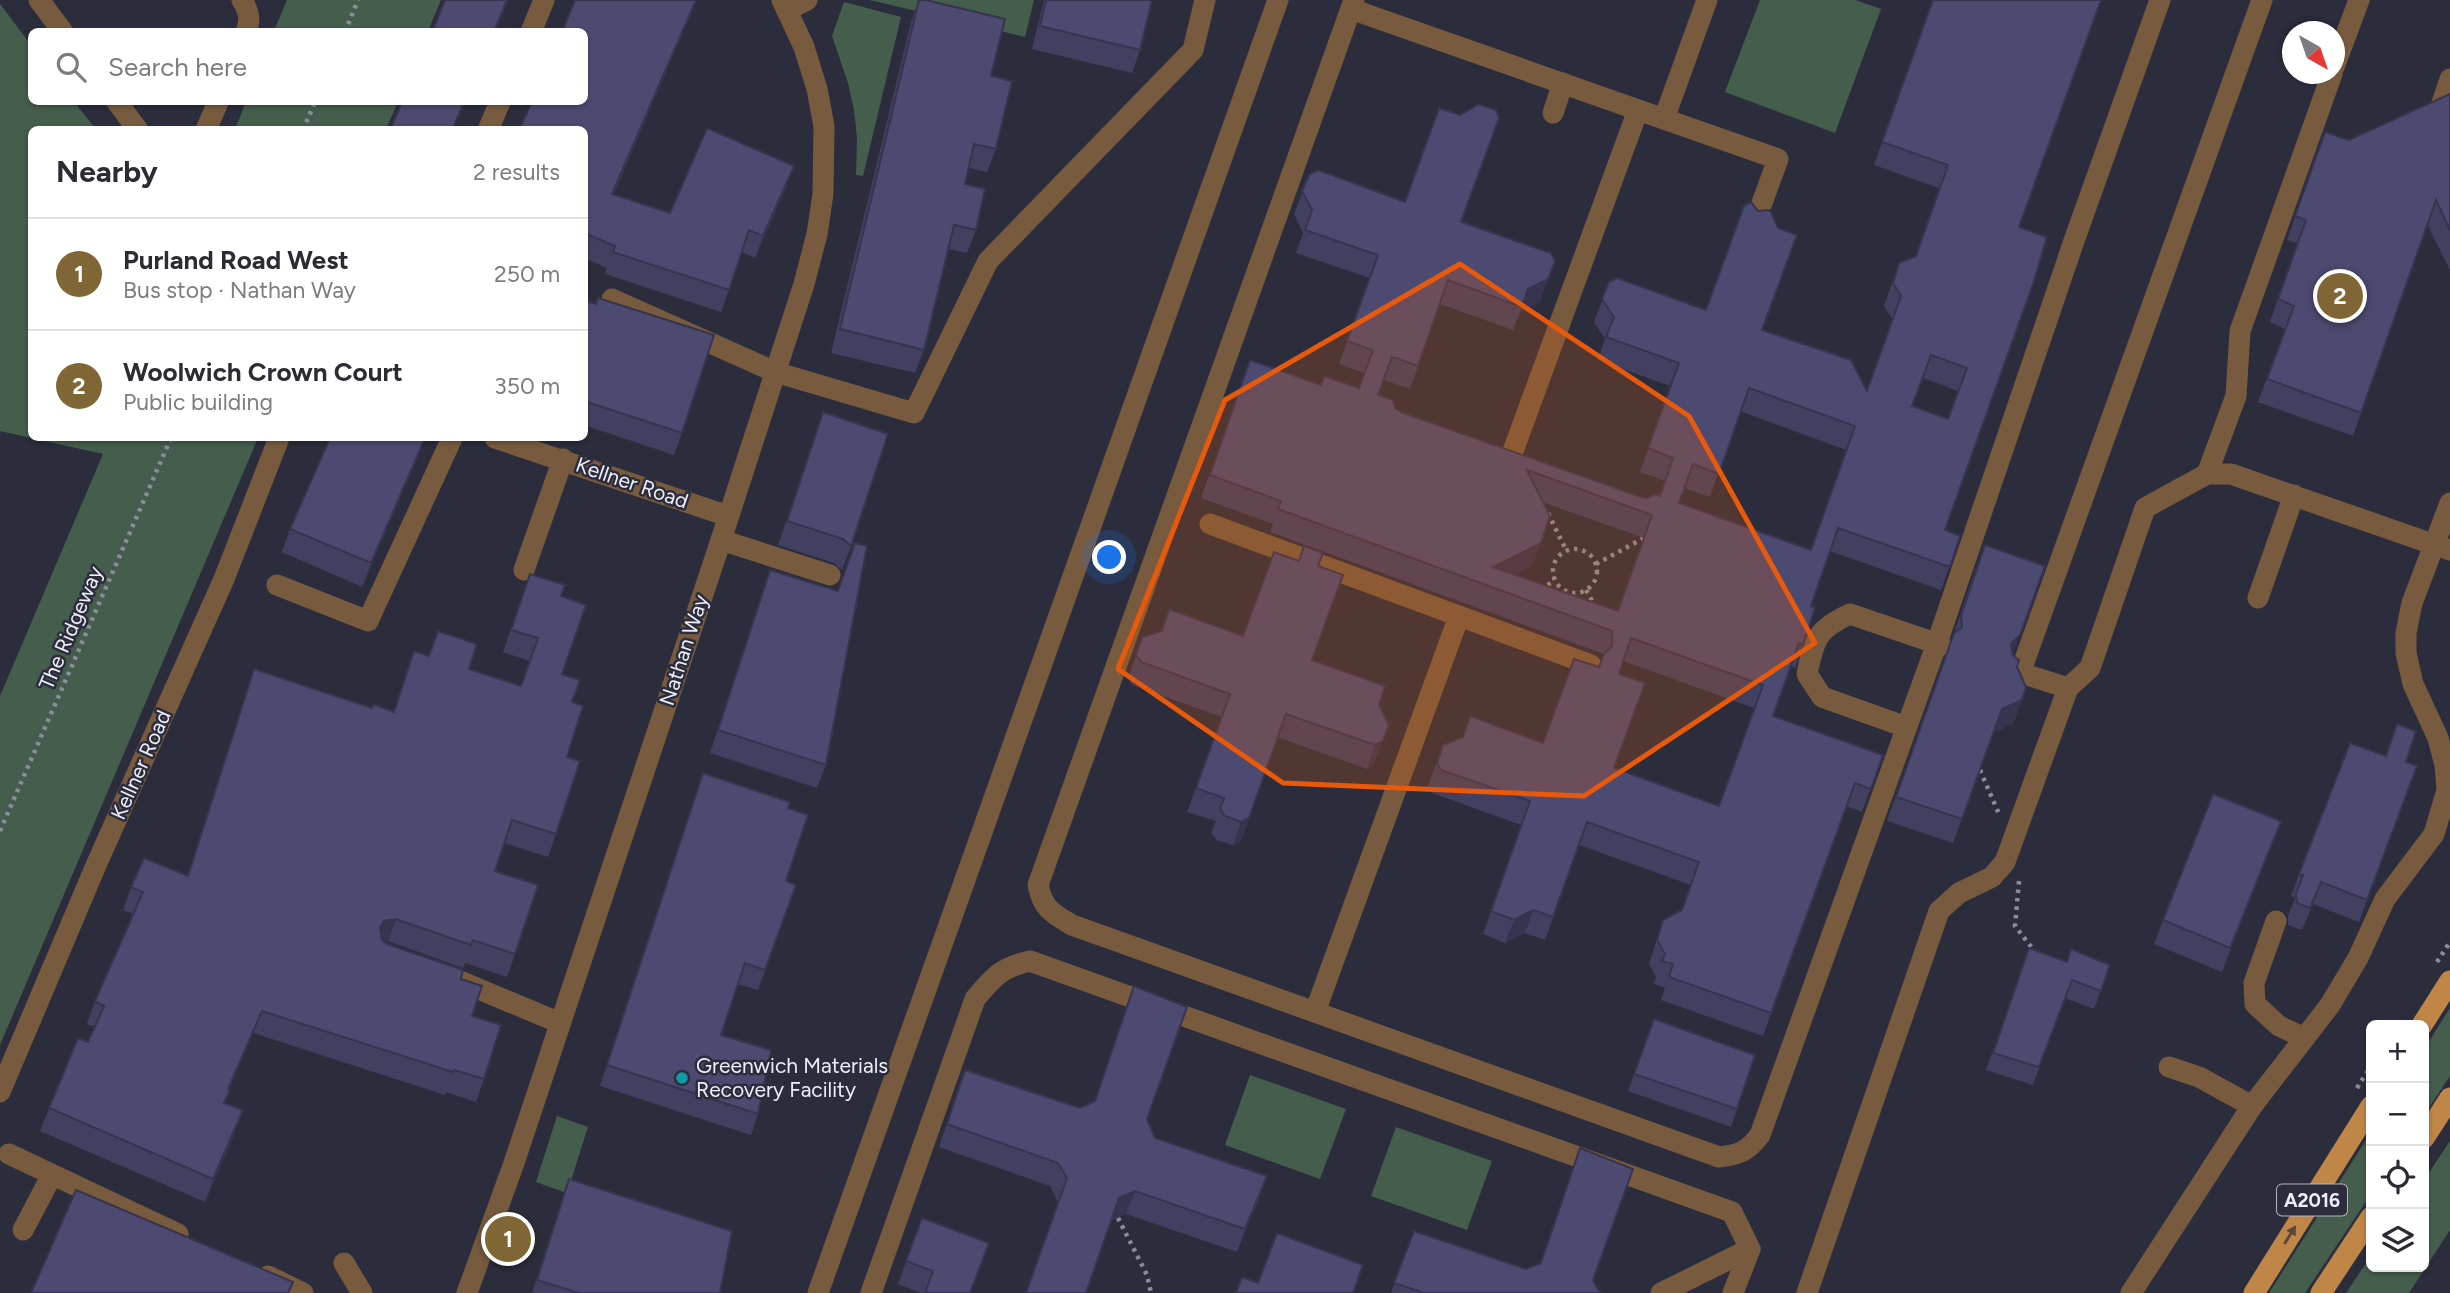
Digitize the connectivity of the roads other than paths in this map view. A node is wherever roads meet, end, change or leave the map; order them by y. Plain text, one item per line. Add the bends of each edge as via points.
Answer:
1 (39, 0) edge
2 (242, 0) edge
3 (544, 0) edge
4 (807, 0) edge
5 (1205, 0) edge
6 (1278, 0) edge
7 (1707, 0) edge
8 (2160, 0) edge
9 (2262, 0) edge
10 (2359, 0) edge
11 (1352, 4) edge
12 (785, 5) edge
13 (60, 28) edge
14 (248, 28) edge
15 (533, 28) edge
16 (2345, 38) edge
17 (2450, 79) edge
18 (1563, 83) junction
19 (2328, 84) edge
20 (2442, 103) edge
21 (119, 105) edge
22 (217, 105) edge
23 (499, 105) edge
24 (1639, 110) junction
25 (1553, 113) dead end
26 (1664, 119) junction
27 (135, 126) edge
28 (208, 126) edge
29 (490, 126) edge
30 (1755, 222) edge
31 (612, 299) edge
32 (775, 372) junction
33 (278, 441) edge
34 (451, 441) edge
35 (505, 441) edge
36 (1484, 453) edge
37 (563, 459) junction
38 (1508, 462) junction
39 (2207, 474) junction
40 (1547, 476) edge
41 (2294, 495) junction
42 (2450, 503) edge
43 (728, 516) junction
44 (1210, 524) dead end
45 (721, 540) junction
46 (2443, 547) edge
47 (524, 570) dead end
48 (830, 575) dead end
49 (277, 585) dead end
50 (2258, 598) dead end
51 (1459, 616) junction
52 (1939, 644) junction
53 (1591, 665) edge
54 (2068, 688) junction
55 (1906, 727) junction
56 (2276, 921) dead end
57 (436, 972) edge
58 (2450, 981) edge
59 (1315, 1012) junction
60 (2425, 1020) edge
61 (560, 1023) junction
62 (2303, 1037) junction
63 (2169, 1067) dead end
64 (0, 1092) edge
65 (2450, 1098) edge
66 (2252, 1106) junction
67 (2366, 1114) edge
68 (2429, 1130) edge
69 (9, 1154) dead end
70 (52, 1175) junction
71 (2366, 1225) edge
72 (23, 1230) dead end
73 (193, 1241) edge
74 (1750, 1249) junction
75 (344, 1263) dead end
76 (254, 1269) edge
77 (303, 1293) edge
78 (362, 1293) edge
79 (467, 1293) edge
80 (818, 1293) edge
81 (872, 1293) edge
82 (1661, 1293) edge
83 (1733, 1293) edge
84 (1807, 1293) edge
85 (2131, 1293) edge
86 (2253, 1293) edge
87 (2321, 1293) edge

1 - 13 street
2 - 14 street via 248,10
3 - 15 street
4 - 12 street
5 - 32 street via 1193,50 988,261 914,413
6 - 80 street
7 - 26 street
8 - 52 street
9 - 54 street via 2018,672
10 - 16 street
11 - 18 street
11 - 59 street via 1038,885 1042,901 1052,913 1072,925
12 - 32 street, Nathan Way via 817,89 825,160 817,234
17 - 20 street
18 - 24 street
18 - 25 street
19 - 39 street via 2240,331 2236,396
21 - 27 street
22 - 28 street
23 - 29 street
24 - 26 street
24 - 38 street
26 - 30 street via 1778,159
31 - 32 street
32 - 43 street, Nathan Way
33 - 64 street, Kellner Road via 224,579
34 - 49 street via 368,621
35 - 37 street, Kellner Road
36 - 38 street
37 - 43 street, Kellner Road
37 - 47 street
38 - 40 street
39 - 41 street via 2231,474
39 - 54 street via 2145,508 2090,668
41 - 46 street
41 - 50 street
42 - 46 street
43 - 45 street, Nathan Way
44 - 51 street
45 - 48 street
45 - 61 street, Nathan Way
46 - 62 street via 2412,603 2406,653 2413,684 2445,765 2447,790 2442,812 2434,834 2385,899 2330,1005
51 - 53 street
51 - 59 street
52 - 55 street
52 - 55 street via 1850,614 1829,624 1812,646 1807,674 1822,697
54 - 84 street via 2005,862 1992,877 1959,893 1939,911
55 - 59 street via 1760,1135 1738,1155 1719,1157
56 - 62 street via 2254,983 2255,1004 2279,1026
57 - 61 street
58 - 60 main road
61 - 79 street, Nathan Way
62 - 66 street
63 - 66 street via 2199,1077
65 - 68 main road
66 - 85 street
86 -> 67 main road, A2016
69 - 70 street
70 - 72 street
70 - 73 street
71 - 87 main road, A2016
74 - 81 street via 1732,1212 1030,961 1010,965 991,978 975,999
74 - 82 street
74 - 83 street
75 - 78 street
76 - 77 street

